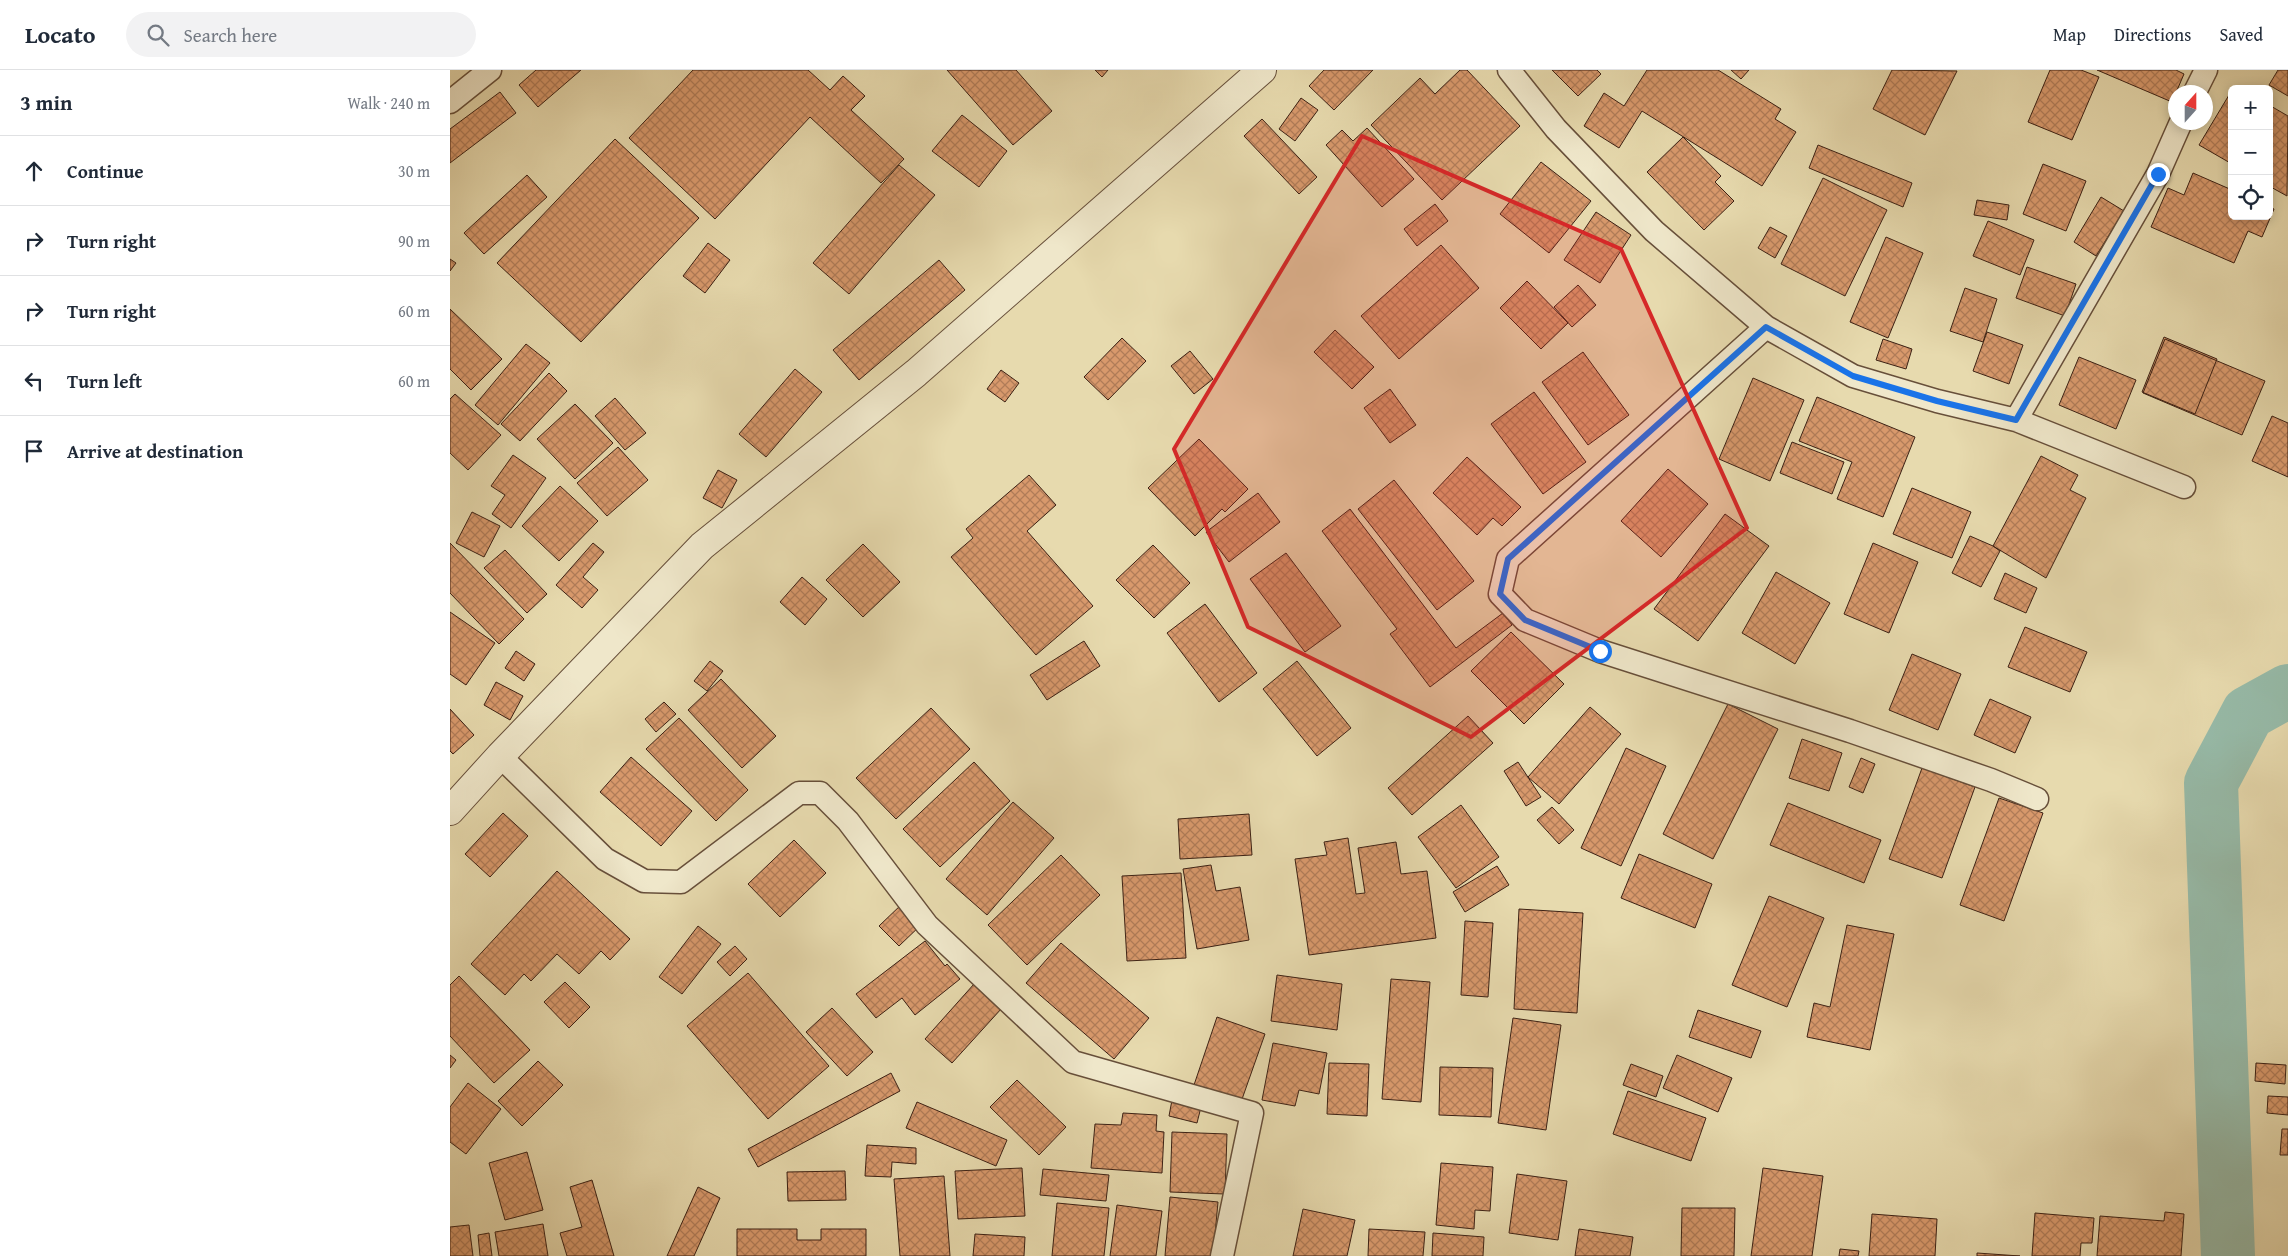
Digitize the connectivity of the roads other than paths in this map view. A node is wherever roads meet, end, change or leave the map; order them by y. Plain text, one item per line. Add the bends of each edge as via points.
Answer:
1 (490, 70) edge
2 (1262, 70) edge
3 (1509, 70) edge
4 (2206, 70) edge
5 (2198, 85) edge
6 (450, 102) edge
7 (2178, 130) edge
8 (1766, 327) junction
9 (2016, 420) junction
10 (2184, 487) dead end
11 (500, 756) junction
12 (2037, 799) dead end
13 (450, 811) edge
14 (1222, 1256) edge

1 - 6 street
2 - 11 street via 916,373 702,546
3 - 8 street via 1556,129 1654,231
4 - 5 street
7 - 9 street via 2158,174
8 - 9 street via 1853,376
8 - 12 street via 1508,559 1500,594 1525,620 1600,651 1860,734
9 - 10 street
11 - 13 street
11 - 14 street via 605,859 644,881 681,882 799,793 820,793 848,821 927,925 1072,1062 1252,1113

